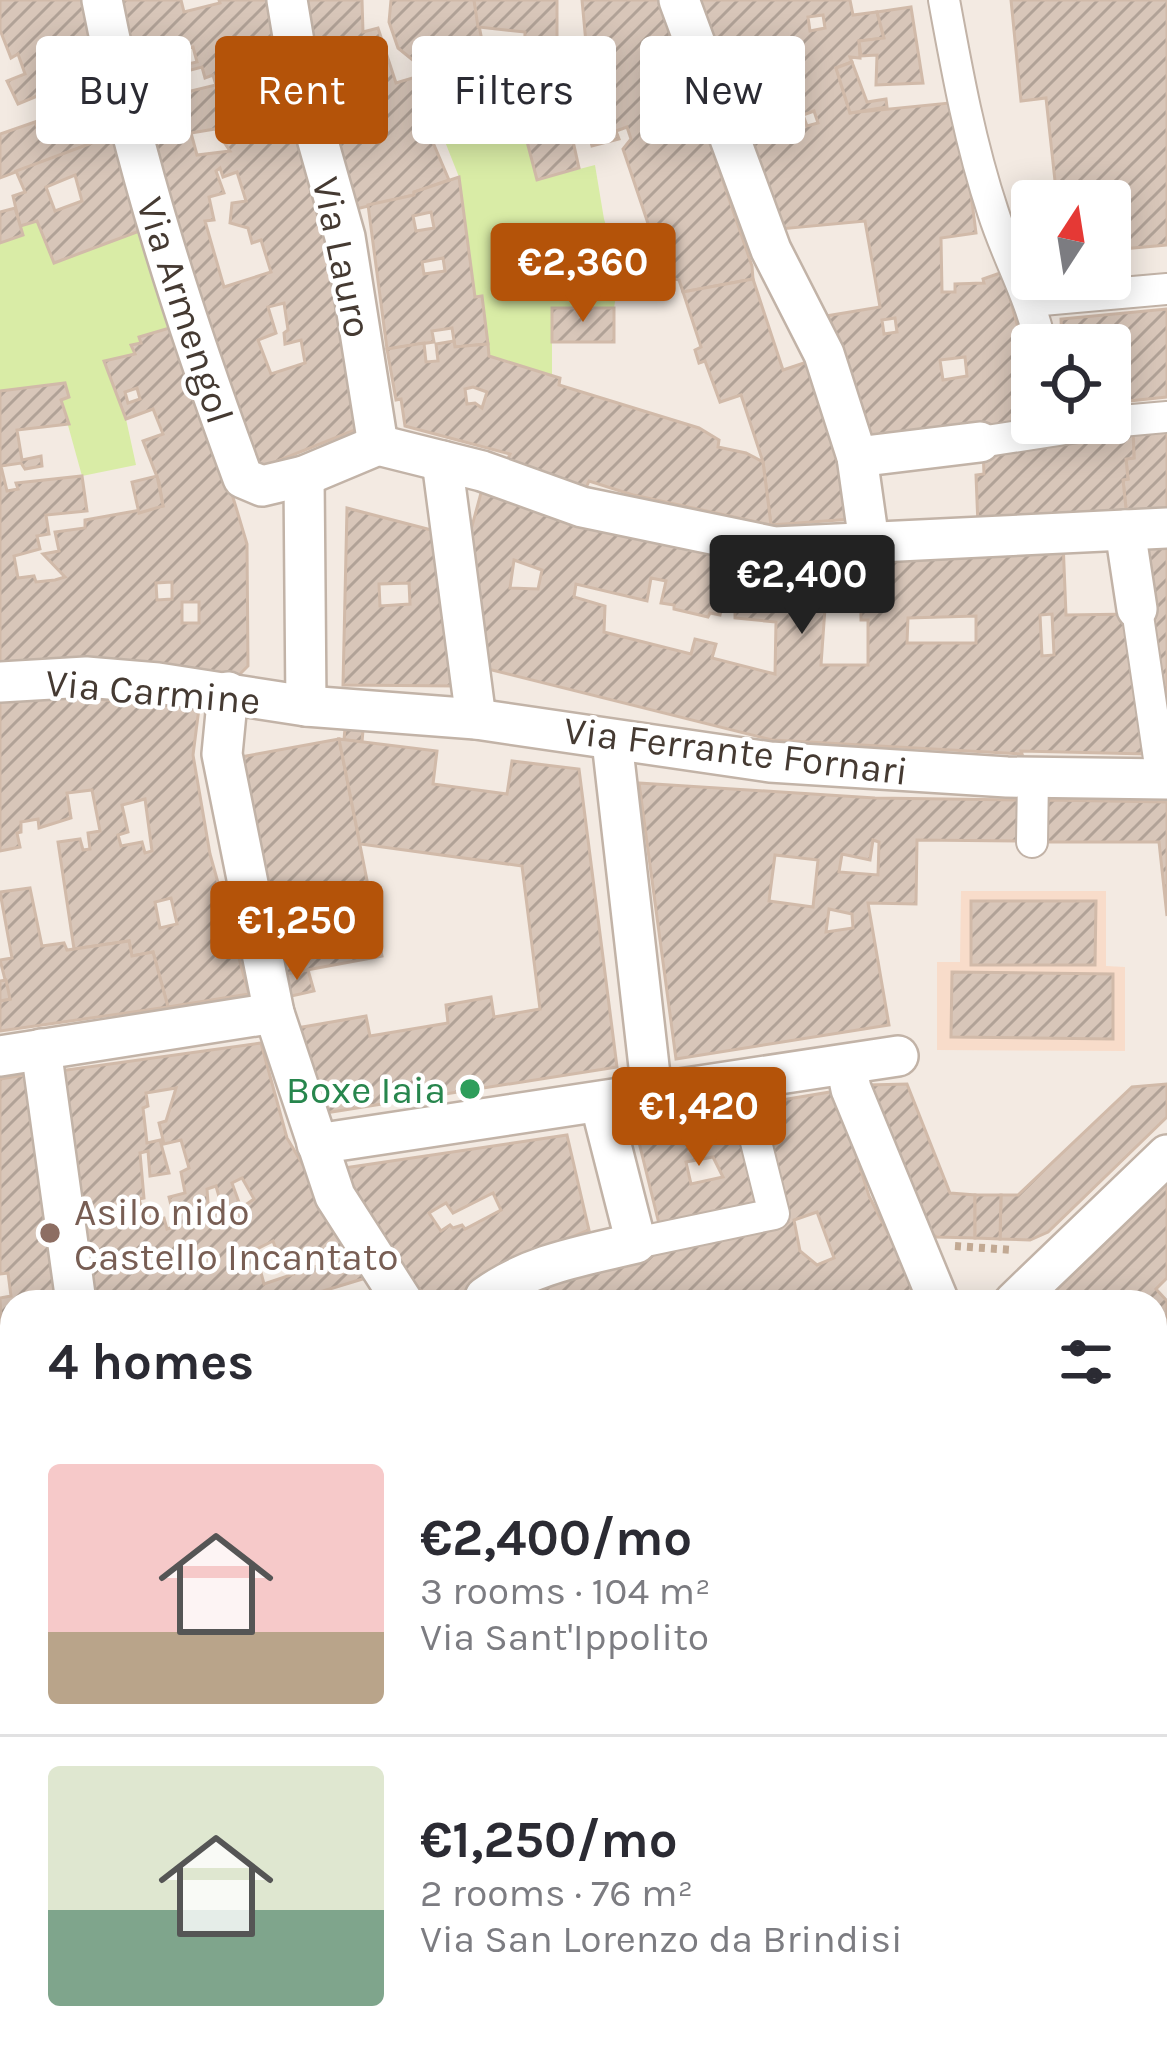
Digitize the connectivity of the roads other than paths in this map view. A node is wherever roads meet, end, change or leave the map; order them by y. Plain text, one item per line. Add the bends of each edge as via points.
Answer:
1 (102, 0) edge
2 (287, 0) edge
3 (679, 0) edge
4 (944, 0) edge
5 (1167, 289) edge
6 (1031, 301) junction
7 (1036, 324) edge
8 (1167, 417) edge
9 (1131, 421) edge
10 (1011, 435) edge
11 (980, 442) joint
12 (378, 445) junction
13 (857, 457) junction
14 (442, 461) junction
15 (304, 476) junction
16 (1167, 528) edge
17 (1125, 530) junction
18 (869, 542) junction
19 (1137, 609) joint
20 (0, 682) edge
21 (228, 692) junction
22 (306, 706) junction
23 (476, 719) junction
24 (612, 741) junction
25 (1033, 777) junction
26 (1165, 779) edge
27 (1032, 842) dead end
28 (274, 1013) junction
29 (41, 1049) junction
30 (0, 1056) edge
31 (898, 1056) dead end
32 (846, 1065) junction
33 (741, 1082) junction
34 (652, 1093) junction
35 (600, 1102) junction
36 (317, 1144) junction
37 (1167, 1155) edge
38 (636, 1243) junction
39 (74, 1290) edge
40 (385, 1290) edge
41 (494, 1290) edge
42 (934, 1290) edge
43 (1026, 1290) edge

1 - 15 street, Via Armengol via 147,194 243,478 262,486
2 - 12 street, Via Lauro via 345,237
3 - 13 street via 771,250 824,354
4 - 6 street via 993,214
5 - 6 street
6 - 7 street
8 - 9 street
10 - 11 street
11 - 13 street
12 - 14 street
12 - 15 street
13 - 18 street
14 - 18 street via 582,507 775,547
14 - 23 street
15 - 22 street
16 - 17 street
17 - 18 street
17 - 19 street
19 - 26 street
20 - 21 street, Via Carmine via 86,677
21 - 22 street, Via Carmine
21 - 28 street via 221,754
22 - 23 street, Via Ferrante Fornari
23 - 24 street, Via Ferrante Fornari
24 - 25 street, Via Ferrante Fornari via 770,762
24 - 34 street
25 - 26 street, Via Ferrante Fornari
25 - 27 street
28 - 29 street
28 - 36 street
29 - 30 street
29 - 39 street
31 - 32 street
32 - 33 street
32 - 42 street
33 - 34 street
33 - 38 street via 774,1214
34 - 35 street
35 - 36 street
35 - 38 street
36 - 40 street via 334,1196
37 - 43 street
38 - 41 street via 532,1268

